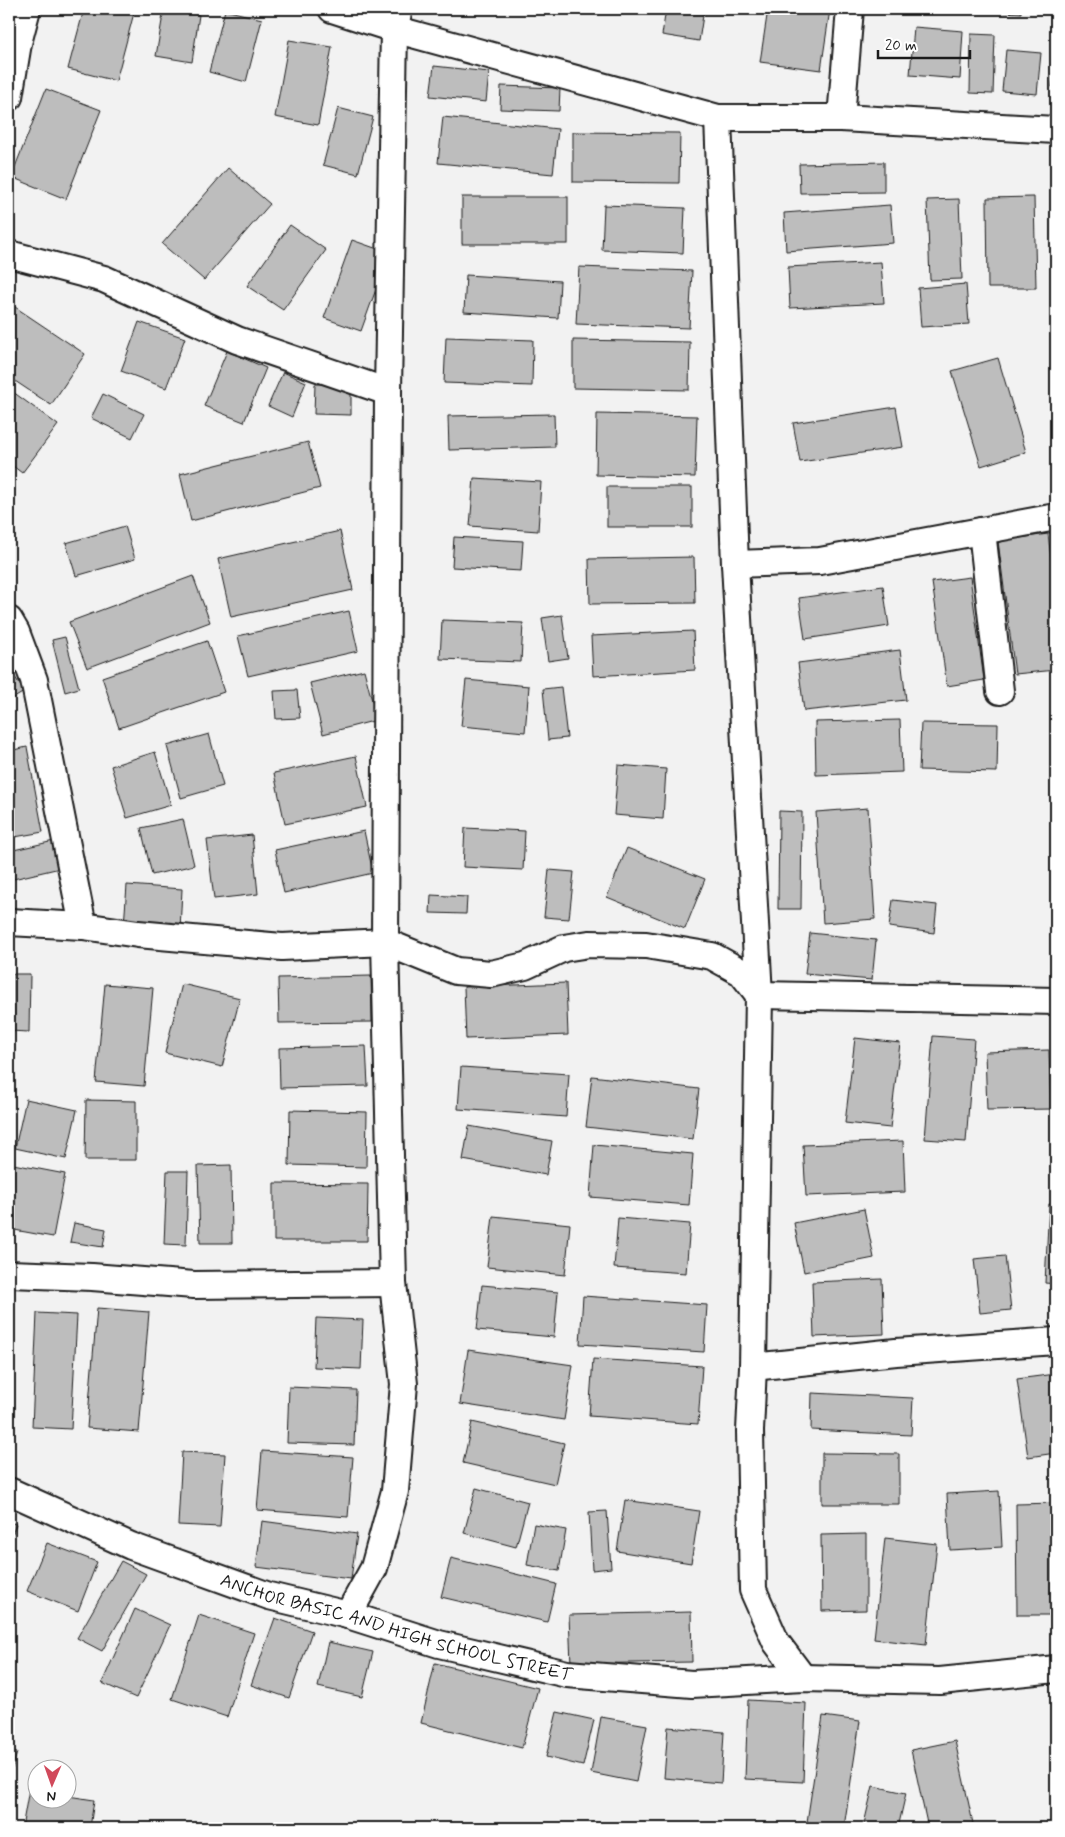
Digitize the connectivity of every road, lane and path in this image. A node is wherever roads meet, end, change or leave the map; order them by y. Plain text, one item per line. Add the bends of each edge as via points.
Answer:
1 (27, 9) edge
2 (332, 9) edge
3 (850, 9) edge
4 (397, 19) edge
5 (9, 97) edge
6 (718, 118) junction
7 (841, 118) junction
8 (1056, 130) edge
9 (9, 254) edge
10 (388, 392) junction
11 (1056, 517) edge
12 (982, 531) junction
13 (735, 564) junction
14 (9, 620) edge
15 (1000, 691) dead end
16 (9, 922) edge
17 (83, 926) junction
18 (385, 942) junction
19 (759, 995) junction
20 (1056, 1001) edge
21 (9, 1274) edge
22 (393, 1283) junction
23 (1056, 1341) edge
24 (753, 1367) junction
25 (9, 1491) edge
26 (348, 1615) junction
27 (1056, 1669) edge
28 (803, 1678) junction

1 - 5 street
2 - 4 street
3 - 7 street
4 - 6 street
4 - 10 street
6 - 7 street
6 - 13 street
7 - 8 street
9 - 10 street via 104,279 237,340
10 - 18 street
11 - 12 street
12 - 13 street via 820,561
12 - 15 street
13 - 19 street
14 - 17 street via 34,680
16 - 17 street
17 - 18 street via 282,947
18 - 19 street via 456,971 491,974 525,966 564,948 589,944 646,944 712,956 741,972
18 - 22 street
19 - 20 street
19 - 24 street
21 - 22 street via 194,1285
22 - 26 street via 404,1384 395,1491 374,1568
23 - 24 street via 896,1352
24 - 28 street via 750,1430 753,1590 776,1642
25 - 26 street, ANCHOR BASIC AND HIGH SCHOOL STREET via 131,1546 269,1596
26 - 28 street, ANCHOR BASIC AND HIGH SCHOOL STREET via 439,1644 567,1674 692,1684
27 - 28 street, ANCHOR BASIC AND HIGH SCHOOL STREET via 940,1681

